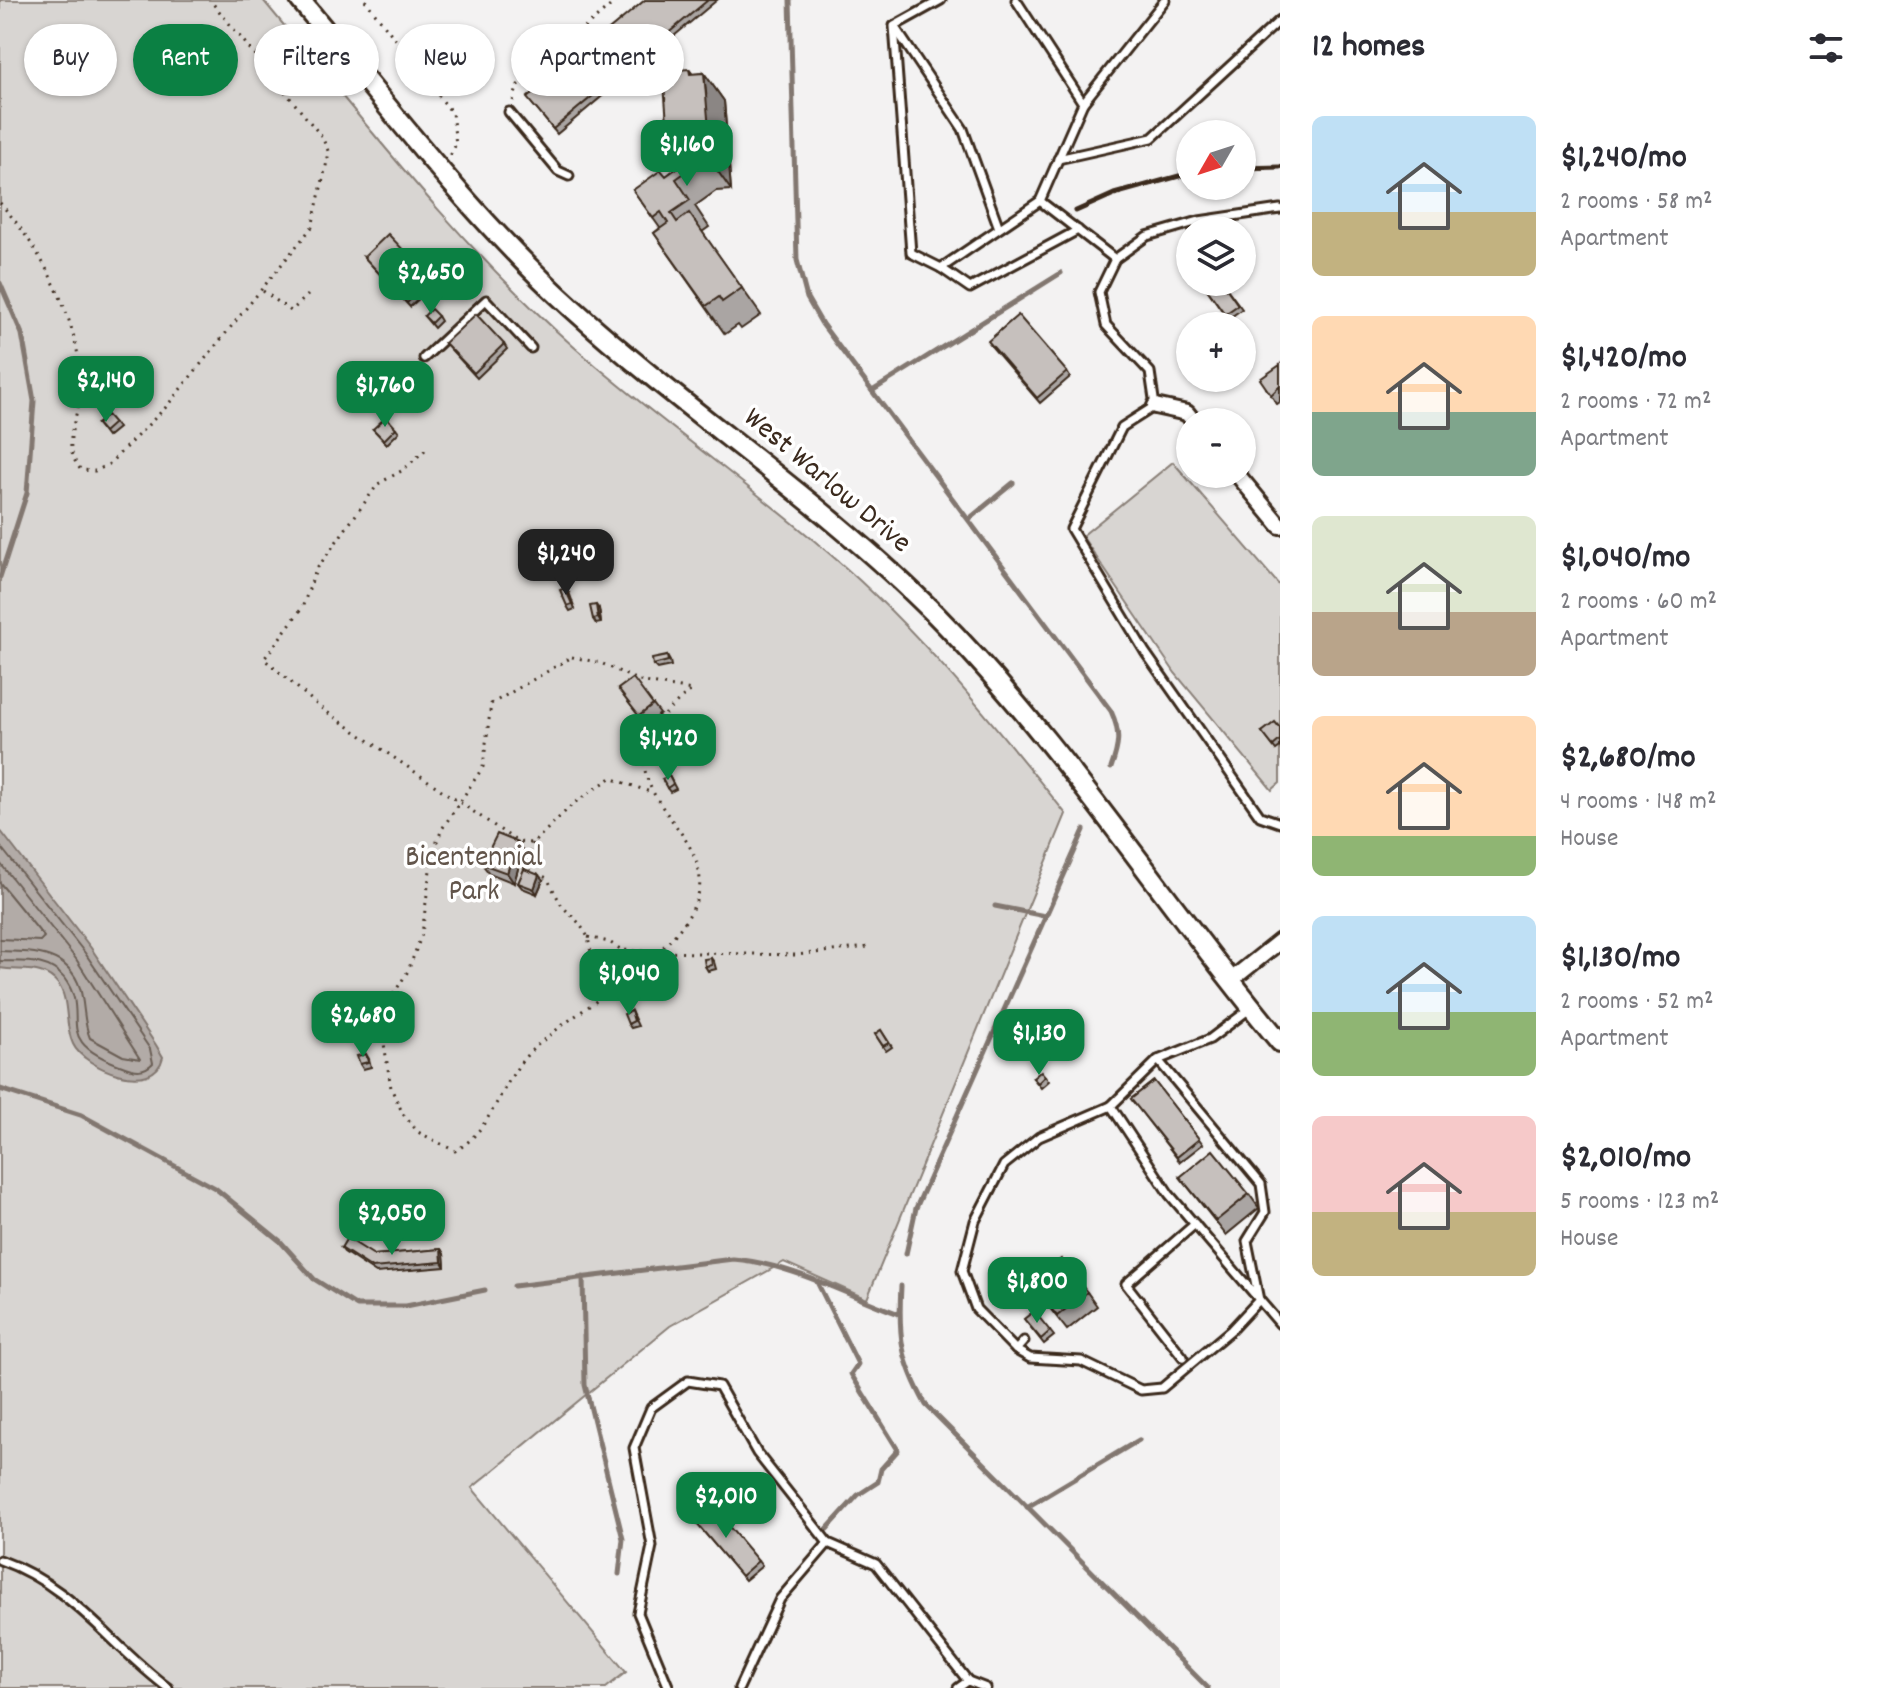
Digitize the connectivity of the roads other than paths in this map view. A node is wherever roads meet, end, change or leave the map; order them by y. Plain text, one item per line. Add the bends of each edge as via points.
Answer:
1 (300, 0) edge
2 (941, 0) edge
3 (1016, 0) edge
4 (1165, 0) edge
5 (1280, 20) edge
6 (894, 26) junction
7 (1083, 103) junction
8 (509, 112) road end
9 (1058, 159) junction
10 (569, 176) dead end
11 (1040, 201) junction
12 (1280, 209) edge
13 (999, 228) junction
14 (1078, 230) junction
15 (1115, 259) junction
16 (941, 268) junction
17 (531, 348) dead end
18 (424, 358) dead end
19 (1155, 406) junction
20 (1176, 411) edge
21 (1249, 488) edge
22 (1280, 526) edge
23 (1280, 823) edge
24 (1280, 941) edge
25 (1230, 981) junction
26 (1251, 1008) junction
27 (1280, 1042) edge
28 (1158, 1060) junction
29 (1111, 1106) junction
30 (1195, 1224) junction
31 (1259, 1300) junction
32 (1280, 1324) edge
33 (1024, 1341) dead end
34 (1016, 1350) junction
35 (1183, 1357) dead end
36 (828, 1543) junction
37 (0, 1560) edge
38 (968, 1681) junction
39 (668, 1687) edge
40 (168, 1688) edge
41 (739, 1688) edge
42 (958, 1688) edge
43 (986, 1688) edge

1 - 25 street, West Warlow Drive via 516,253 574,310 842,527 936,615 1028,716
2 - 6 lane
3 - 7 lane
4 - 7 lane
5 - 9 lane via 1152,138
6 - 13 lane via 963,129
6 - 16 lane via 911,253
7 - 9 lane
8 - 10 lane via 558,171
9 - 11 lane
11 - 13 lane
11 - 14 lane
12 - 15 lane via 1199,221 1147,236
13 - 16 lane
14 - 15 lane
14 - 16 lane via 970,288
15 - 19 lane via 1099,292 1106,325 1150,372
17 - 18 lane via 486,300
19 - 20 street
19 - 23 lane via 1122,427 1071,529 1145,652 1260,816
21 - 22 street
24 - 25 street
25 - 26 street, West Warlow Drive
26 - 27 street, West Warlow Drive
26 - 28 lane via 1210,1039
28 - 29 lane
28 - 31 lane via 1261,1184 1265,1212 1247,1241
29 - 30 lane
29 - 34 lane via 1039,1137 1004,1165 975,1221 962,1271 976,1309
30 - 31 lane
30 - 35 lane via 1126,1284
31 - 32 lane
31 - 34 lane via 1162,1388 1141,1390 1081,1361 1030,1358
33 - 34 lane
36 - 38 lane via 876,1564
36 - 39 lane via 757,1453 719,1386 688,1381 651,1408 634,1448 652,1546 638,1613
36 - 41 lane via 780,1599
37 - 40 lane via 29,1570 76,1602
38 - 42 lane
38 - 43 lane

